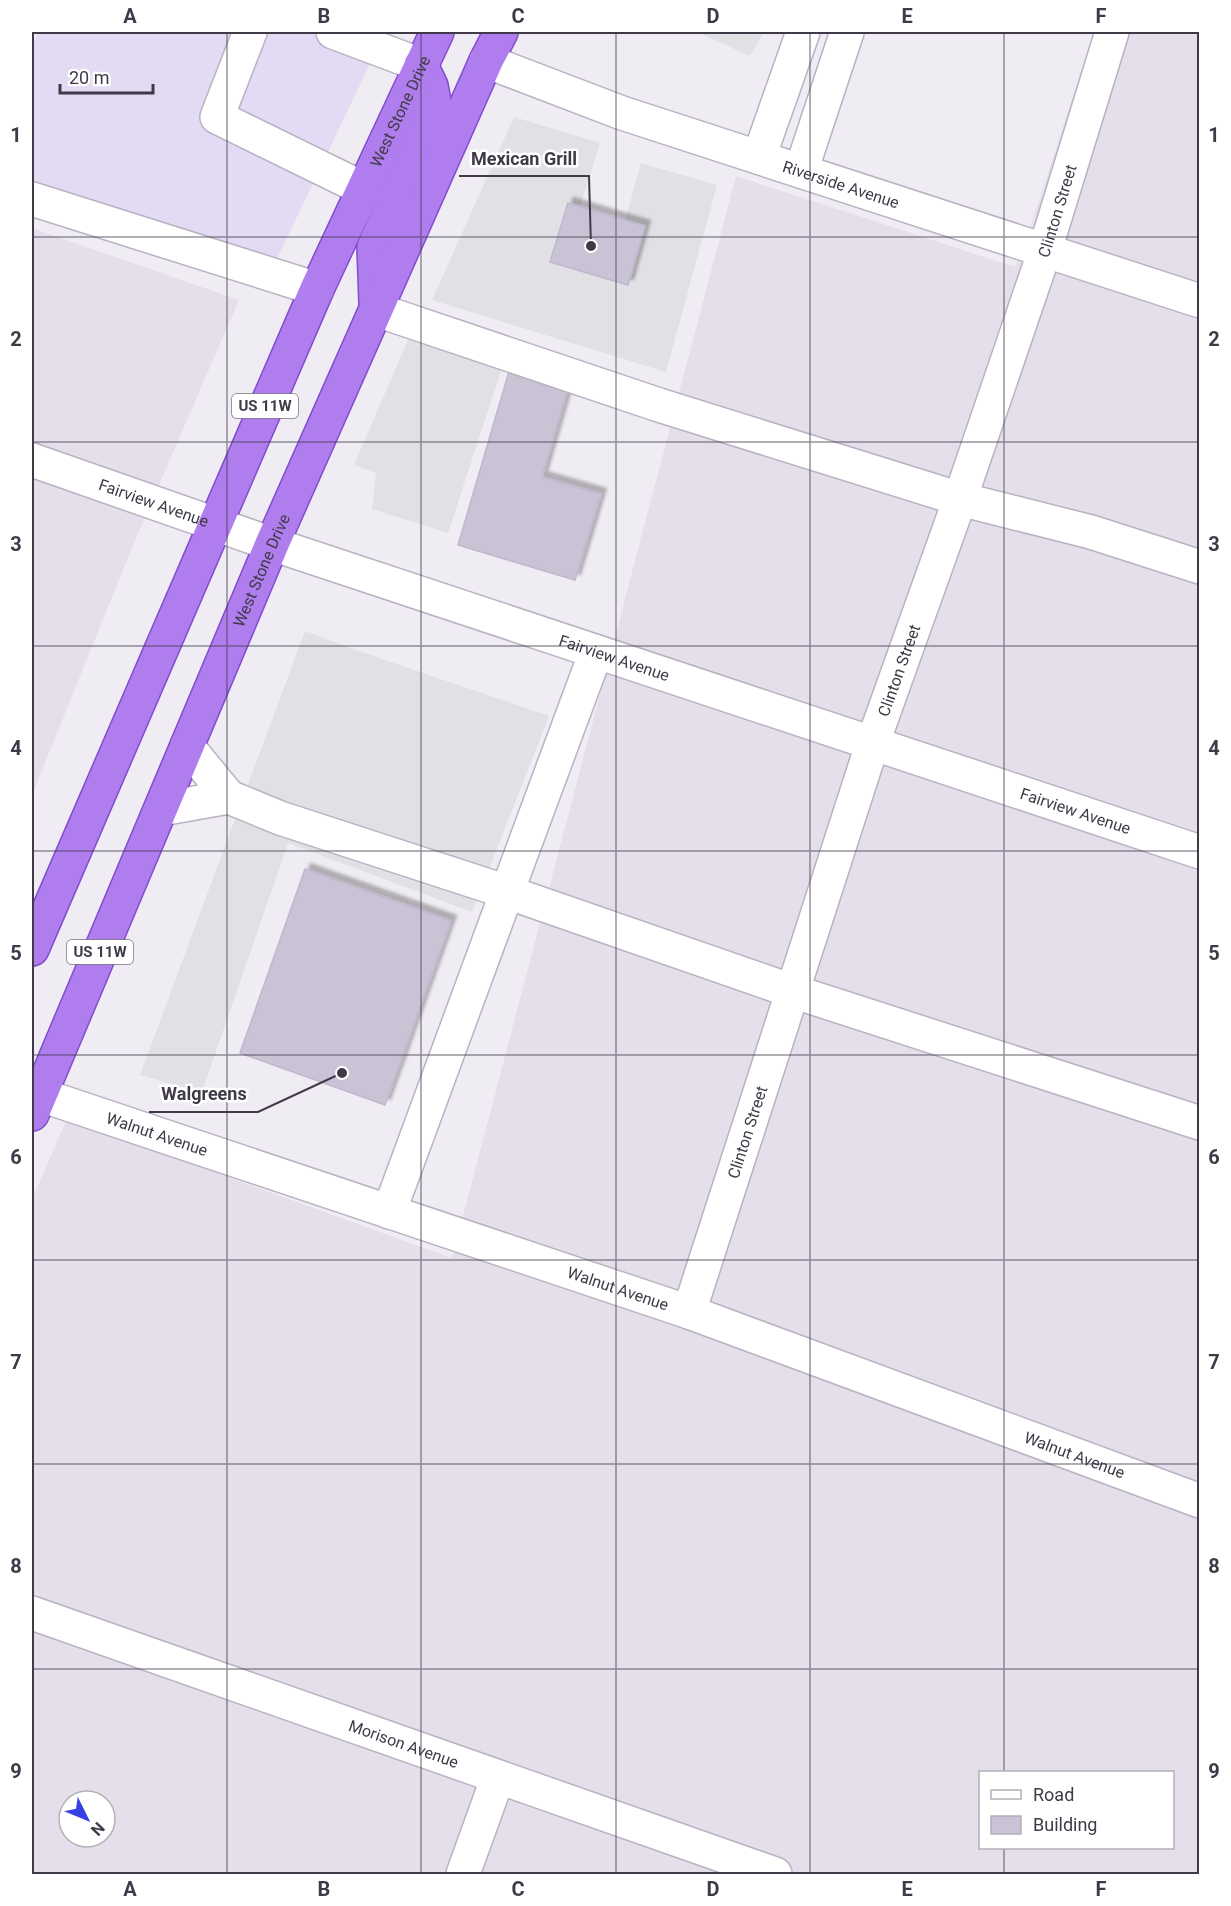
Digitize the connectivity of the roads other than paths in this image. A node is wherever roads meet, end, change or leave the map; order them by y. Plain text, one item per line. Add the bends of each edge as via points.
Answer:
1 (250, 32) edge
2 (333, 32) edge
3 (437, 32) edge
4 (475, 32) edge
5 (501, 32) edge
6 (803, 32) edge
7 (847, 32) edge
8 (1113, 32) edge
9 (486, 62) junction
10 (421, 64) junction
11 (759, 157) junction
12 (801, 171) junction
13 (364, 189) junction
14 (32, 199) edge
15 (1045, 250) junction
16 (317, 289) junction
17 (1200, 302) edge
18 (377, 310) junction
19 (32, 460) edge
20 (960, 500) junction
21 (214, 523) junction
22 (272, 544) junction
23 (1200, 567) edge
24 (596, 652) junction
25 (872, 745) junction
26 (187, 746) junction
27 (229, 797) junction
28 (161, 809) junction
29 (1200, 852) edge
30 (507, 892) junction
31 (32, 949) edge
32 (792, 991) junction
33 (34, 1101) edge
34 (1200, 1123) edge
35 (389, 1212) junction
36 (689, 1312) junction
37 (1200, 1501) edge
38 (32, 1613) edge
39 (498, 1777) junction
40 (463, 1875) edge
41 (776, 1875) edge

1 - 13 street via 217,117
2 - 10 street
3 - 10 highway, West Stone Drive / US 11W
4 - 9 highway
5 - 9 highway, West Stone Drive / US 11W
6 - 11 street
7 - 12 street
8 - 15 street, Clinton Street
9 - 11 street, Riverside Avenue via 622,113
9 - 18 highway, West Stone Drive / US 11W
10 - 13 highway, West Stone Drive / US 11W
10 - 18 highway via 435,106 374,247
11 - 12 street, Riverside Avenue
12 - 15 street, Riverside Avenue
13 - 16 highway, West Stone Drive / US 11W
14 - 16 street
15 - 17 street, Riverside Avenue
15 - 20 street, Clinton Street
16 - 21 highway, West Stone Drive / US 11W
18 - 20 street
18 - 22 highway, West Stone Drive / US 11W
19 - 21 street, Fairview Avenue
20 - 23 street via 1091,532
20 - 25 street, Clinton Street
21 - 22 street, Fairview Avenue
21 - 31 highway, West Stone Drive / US 11W
22 - 24 street, Fairview Avenue
22 - 26 highway, West Stone Drive / US 11W
24 - 25 street, Fairview Avenue
24 - 30 street
25 - 29 street, Fairview Avenue
25 - 32 street, Clinton Street
26 - 27 street
26 - 28 highway, West Stone Drive / US 11W
27 - 28 street
27 - 30 street via 280,818
28 - 33 highway, West Stone Drive / US 11W
30 - 32 street
30 - 35 street
32 - 34 street
32 - 36 street, Clinton Street
33 - 35 street, Walnut Avenue
35 - 36 street, Walnut Avenue
36 - 37 street, Walnut Avenue
38 - 39 street, Morison Avenue
39 - 40 street
39 - 41 street, Morison Avenue

